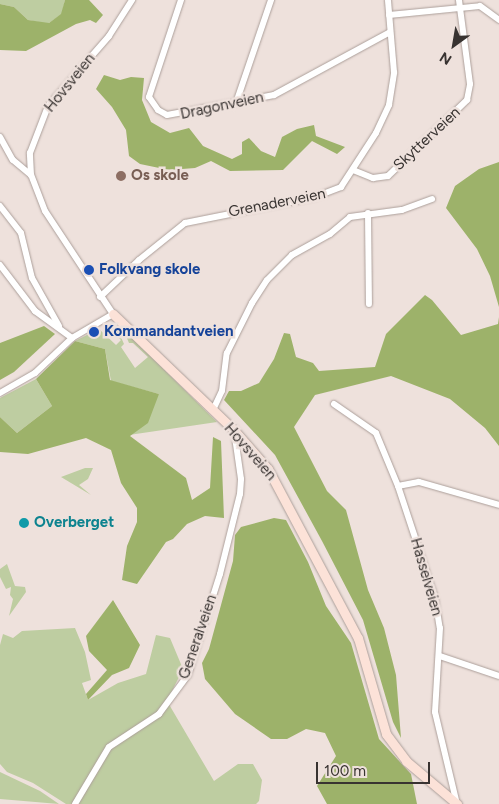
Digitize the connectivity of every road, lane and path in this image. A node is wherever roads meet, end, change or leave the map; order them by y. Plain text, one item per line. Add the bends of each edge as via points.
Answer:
1 (132, 0) edge
2 (181, 0) edge
3 (271, 0) edge
4 (388, 0) edge
5 (460, 3) edge
6 (389, 14) junction
7 (499, 20) edge
8 (390, 32) junction
9 (236, 103) junction
10 (0, 137) edge
11 (353, 170) junction
12 (31, 175) junction
13 (432, 199) dead end
14 (0, 206) edge
15 (368, 214) junction
16 (0, 266) edge
17 (100, 297) junction
18 (369, 304) dead end
19 (113, 314) junction
20 (59, 326) junction
21 (72, 338) junction
22 (0, 393) edge
23 (334, 404) dead end
24 (213, 410) junction
25 (234, 429) junction
26 (398, 486) junction
27 (499, 505) edge
28 (440, 656) junction
29 (499, 676) edge
30 (75, 804) edge
31 (457, 804) edge

1 - 12 street, Hovsveien via 109,36 48,106 32,143
2 - 9 street, Dragonveien via 149,97 167,115 176,116
3 - 9 street
4 - 6 street, Grenaderveien
5 - 6 street
5 - 7 street via 480,6
5 - 11 street, Skytterveien via 470,84 467,100 388,176 373,178
6 - 8 street, Grenaderveien
8 - 9 street, Dragonveien via 283,91
8 - 11 street, Grenaderveien via 394,72 389,105
10 - 12 street, Hovsveien via 13,160
11 - 17 street, Grenaderveien via 341,187 331,193 185,223
12 - 17 street, Hovsveien via 60,239
13 - 15 street via 402,210
14 - 20 street via 21,233 32,278
15 - 18 street
15 - 24 street via 350,217 330,234 292,255 268,280 252,303 228,353 222,391
16 - 20 street via 35,311
17 - 19 street, Hovsveien
19 - 21 street
19 - 24 street, Hovsveien
20 - 21 street
21 - 22 street via 36,373
23 - 26 street, Hasselveien via 376,434
24 - 25 street, Hovsveien
25 - 30 street, Generalveien via 240,494 220,574 188,676 159,714 109,747
25 - 31 street, Hovsveien via 279,485 345,610 365,654 382,721 396,750
26 - 27 street via 419,482
26 - 28 street, Hasselveien via 435,598 440,624
28 - 29 street
28 - 31 street, Hasselveien via 434,693 435,712

